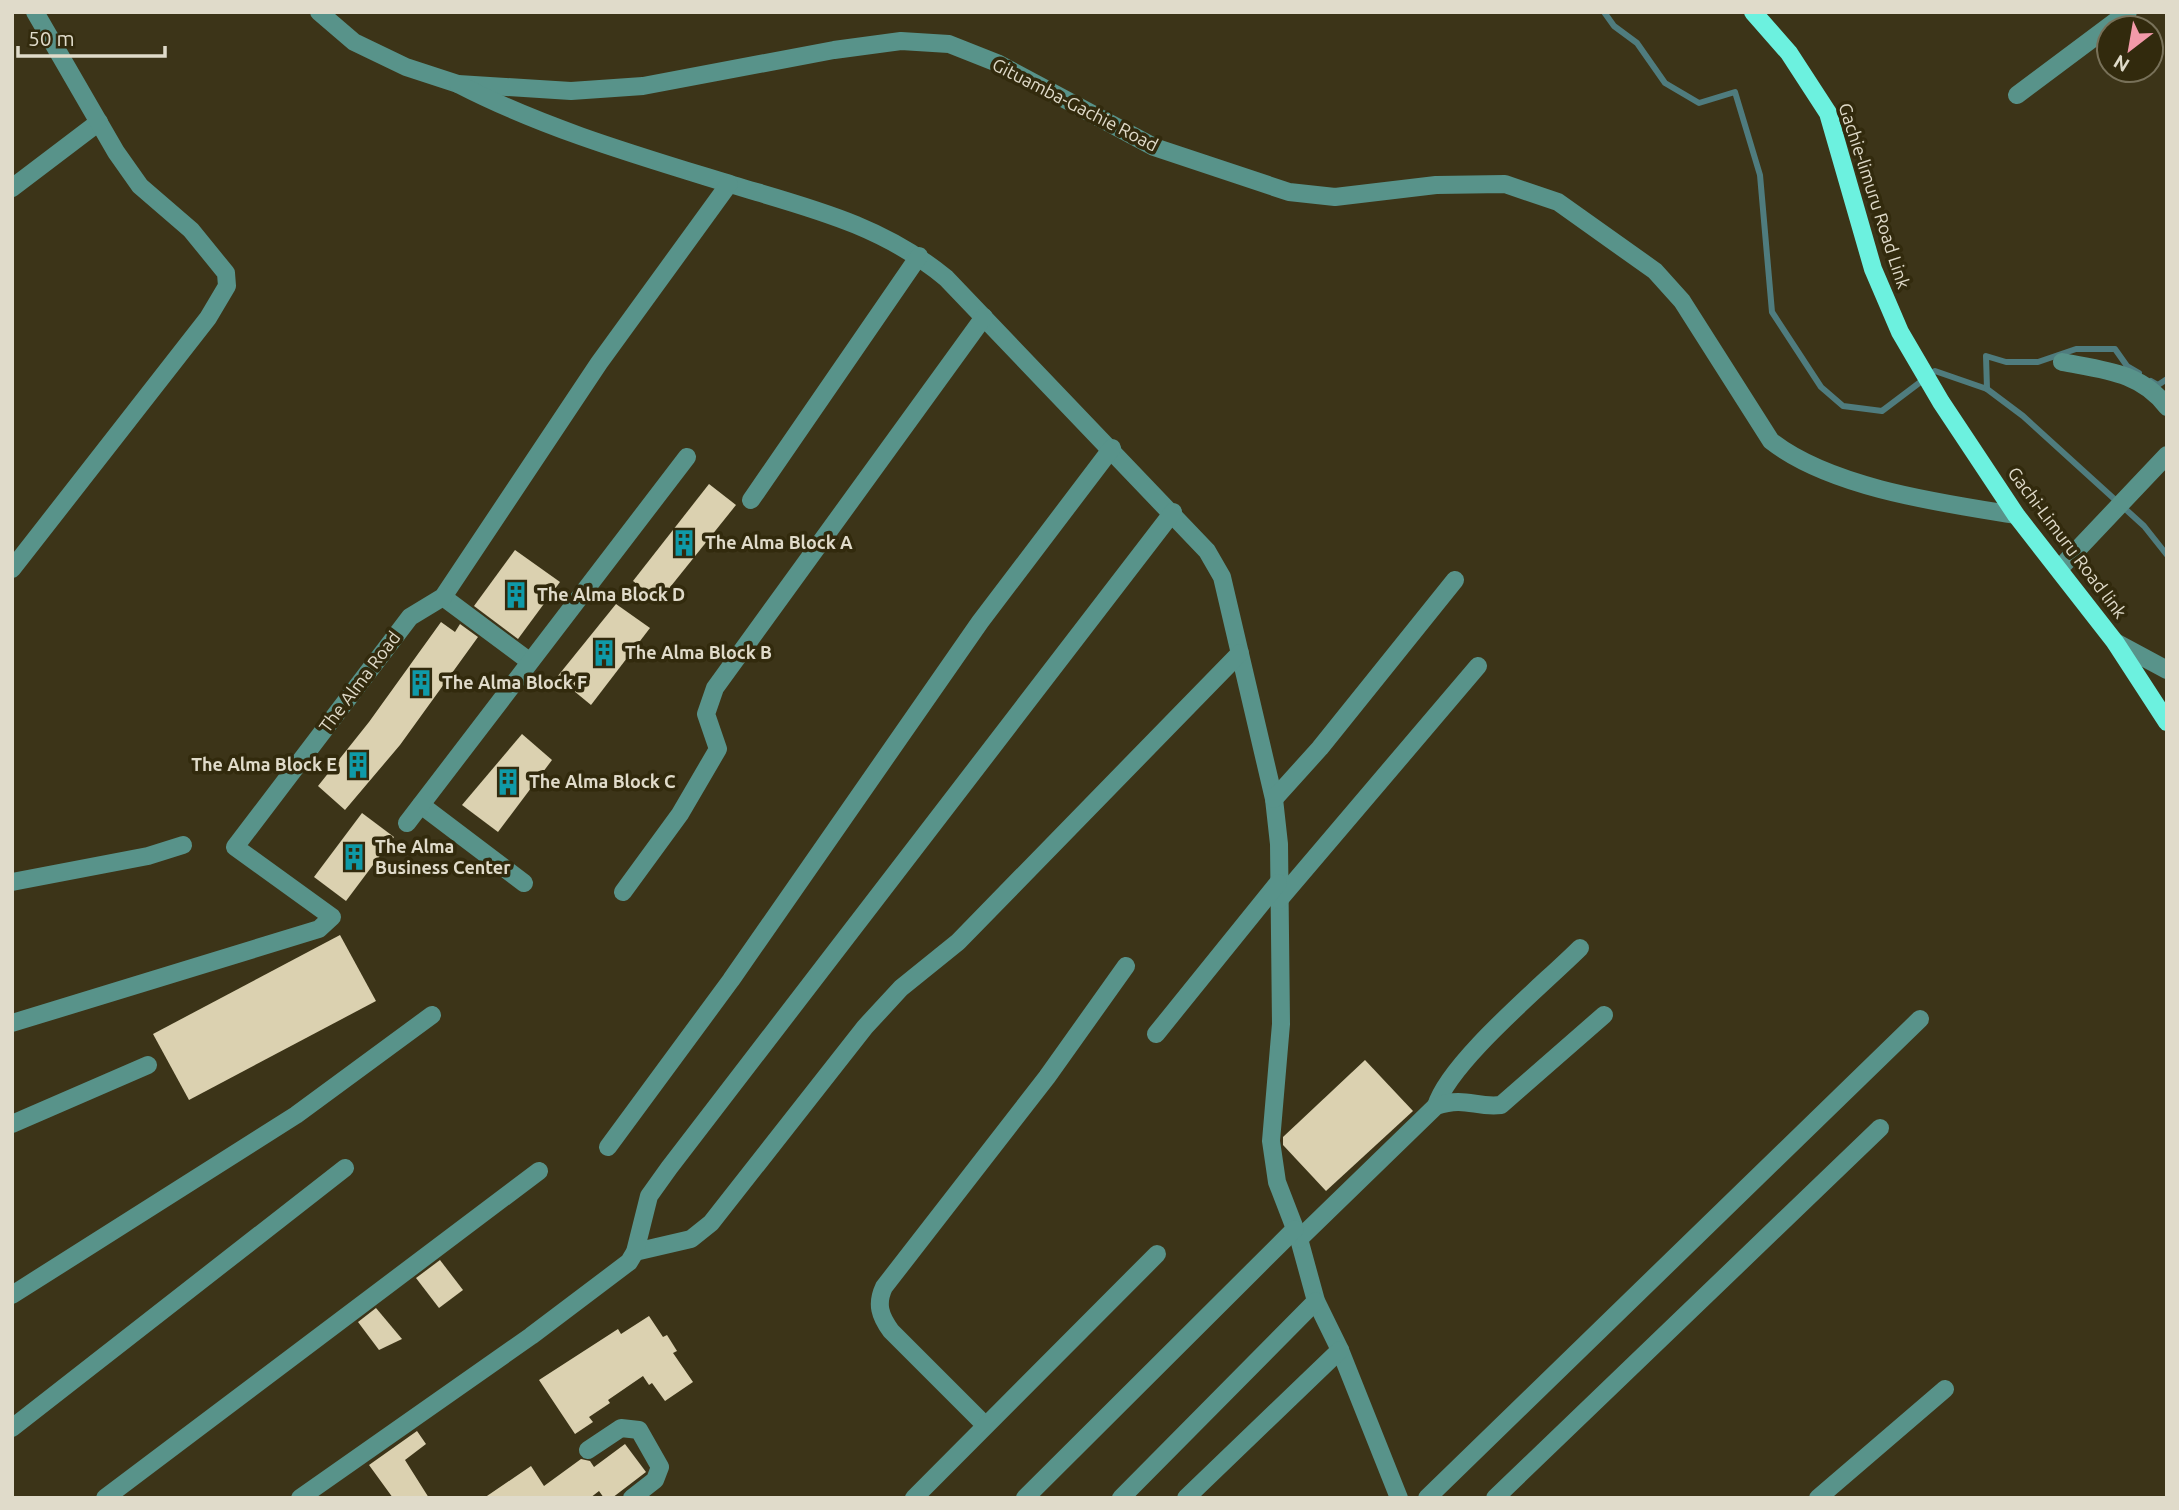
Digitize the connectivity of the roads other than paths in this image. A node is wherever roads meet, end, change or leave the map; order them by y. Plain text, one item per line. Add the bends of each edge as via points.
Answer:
1 (35, 12) edge
2 (319, 12) edge
3 (1753, 12) edge
4 (2128, 12) edge
5 (458, 84) junction
6 (2017, 95) dead end
7 (99, 122) junction
8 (729, 184) junction
9 (12, 188) edge
10 (919, 256) junction
11 (984, 317) junction
12 (2062, 362) dead end
13 (1933, 389) joint
14 (2167, 407) edge
15 (1112, 448) junction
16 (2167, 455) edge
17 (687, 457) dead end
18 (751, 500) dead end
19 (1173, 512) junction
20 (2016, 514) junction
21 (2060, 568) junction
22 (12, 569) edge
23 (1455, 580) dead end
24 (443, 597) junction
25 (2115, 642) junction
26 (1240, 653) junction
27 (529, 661) junction
28 (1478, 666) dead end
29 (2167, 670) edge
30 (2167, 722) edge
31 (1274, 799) junction
32 (421, 805) junction
33 (407, 823) dead end
34 (183, 845) dead end
35 (12, 882) edge
36 (524, 883) dead end
37 (623, 892) dead end
38 (1278, 892) junction
39 (1580, 948) dead end
40 (1126, 966) dead end
41 (432, 1014) dead end
42 (1604, 1015) dead end
43 (1920, 1019) dead end
44 (12, 1023) edge
45 (1156, 1034) dead end
46 (148, 1065) dead end
47 (1436, 1106) junction
48 (12, 1124) edge
49 (1880, 1128) dead end
50 (608, 1147) dead end
51 (345, 1168) dead end
52 (539, 1171) dead end
53 (1297, 1234) junction
54 (635, 1252) junction
55 (1157, 1254) dead end
56 (12, 1295) edge
57 (1316, 1301) junction
58 (1340, 1350) junction
59 (1945, 1389) dead end
60 (985, 1425) junction
61 (12, 1428) edge
62 (588, 1450) dead end
63 (105, 1498) edge
64 (300, 1498) edge
65 (632, 1498) edge
66 (914, 1498) edge
67 (1025, 1498) edge
68 (1121, 1498) edge
69 (1186, 1498) edge
70 (1399, 1498) edge
71 (1427, 1498) edge
72 (1495, 1498) edge
73 (1818, 1498) edge

1 - 7 street
2 - 5 street, Gituamba-Gachie Road via 354,42 406,68
3 - 13 main road, Gachie-limuru Road Link via 1789,53 1828,113 1873,269 1900,332
4 - 6 street
5 - 8 street via 512,112
5 - 20 street, Gituamba-Gachie Road via 571,91 643,86 834,50 901,41 949,44 997,63 1154,147 1289,192 1335,197 1436,185 1505,184 1558,202 1655,271 1682,301 1771,441 1790,456 1864,483 1943,503
7 - 9 street
7 - 22 street via 140,186 219,261 227,286 208,318
8 - 10 street via 856,223
8 - 24 street, The Alma Road via 599,363
10 - 11 street
10 - 18 street
11 - 15 street
11 - 37 street via 715,688 706,714 718,749 680,814
12 - 14 street via 2120,373 2152,388
13 - 20 main road, Gachi-Limuru Road link
15 - 19 street
15 - 50 street via 980,622 762,936
16 - 21 street
17 - 27 street
19 - 26 street via 1222,576
19 - 54 street via 668,1168 649,1196
20 - 21 main road, Gachi-Limuru Road link
21 - 25 main road, Gachi-Limuru Road link
23 - 31 street
24 - 27 street
24 - 44 street, The Alma Road via 410,617 234,847 332,917 319,929
25 - 29 street
25 - 30 main road, Gachi-Limuru Road link
26 - 31 street
26 - 54 street via 958,942 892,998 711,1223 691,1239
27 - 32 street
28 - 38 street
31 - 38 street
32 - 33 street
32 - 36 street
34 - 35 street
38 - 45 street
38 - 53 street via 1281,1024 1271,1141 1277,1182
39 - 47 street via 1458,1067
40 - 60 street via 879,1298 891,1331
41 - 56 street via 296,1115
42 - 47 street via 1501,1105 1488,1107 1471,1100
43 - 71 street
46 - 48 street
47 - 53 street
49 - 72 street
51 - 61 street
52 - 63 street
53 - 57 street
53 - 67 street
54 - 64 street via 615,1274 531,1336
55 - 60 street
57 - 58 street
57 - 68 street
58 - 69 street
58 - 70 street
59 - 73 street
60 - 66 street
62 - 65 street via 621,1427 639,1430 660,1466 655,1480

